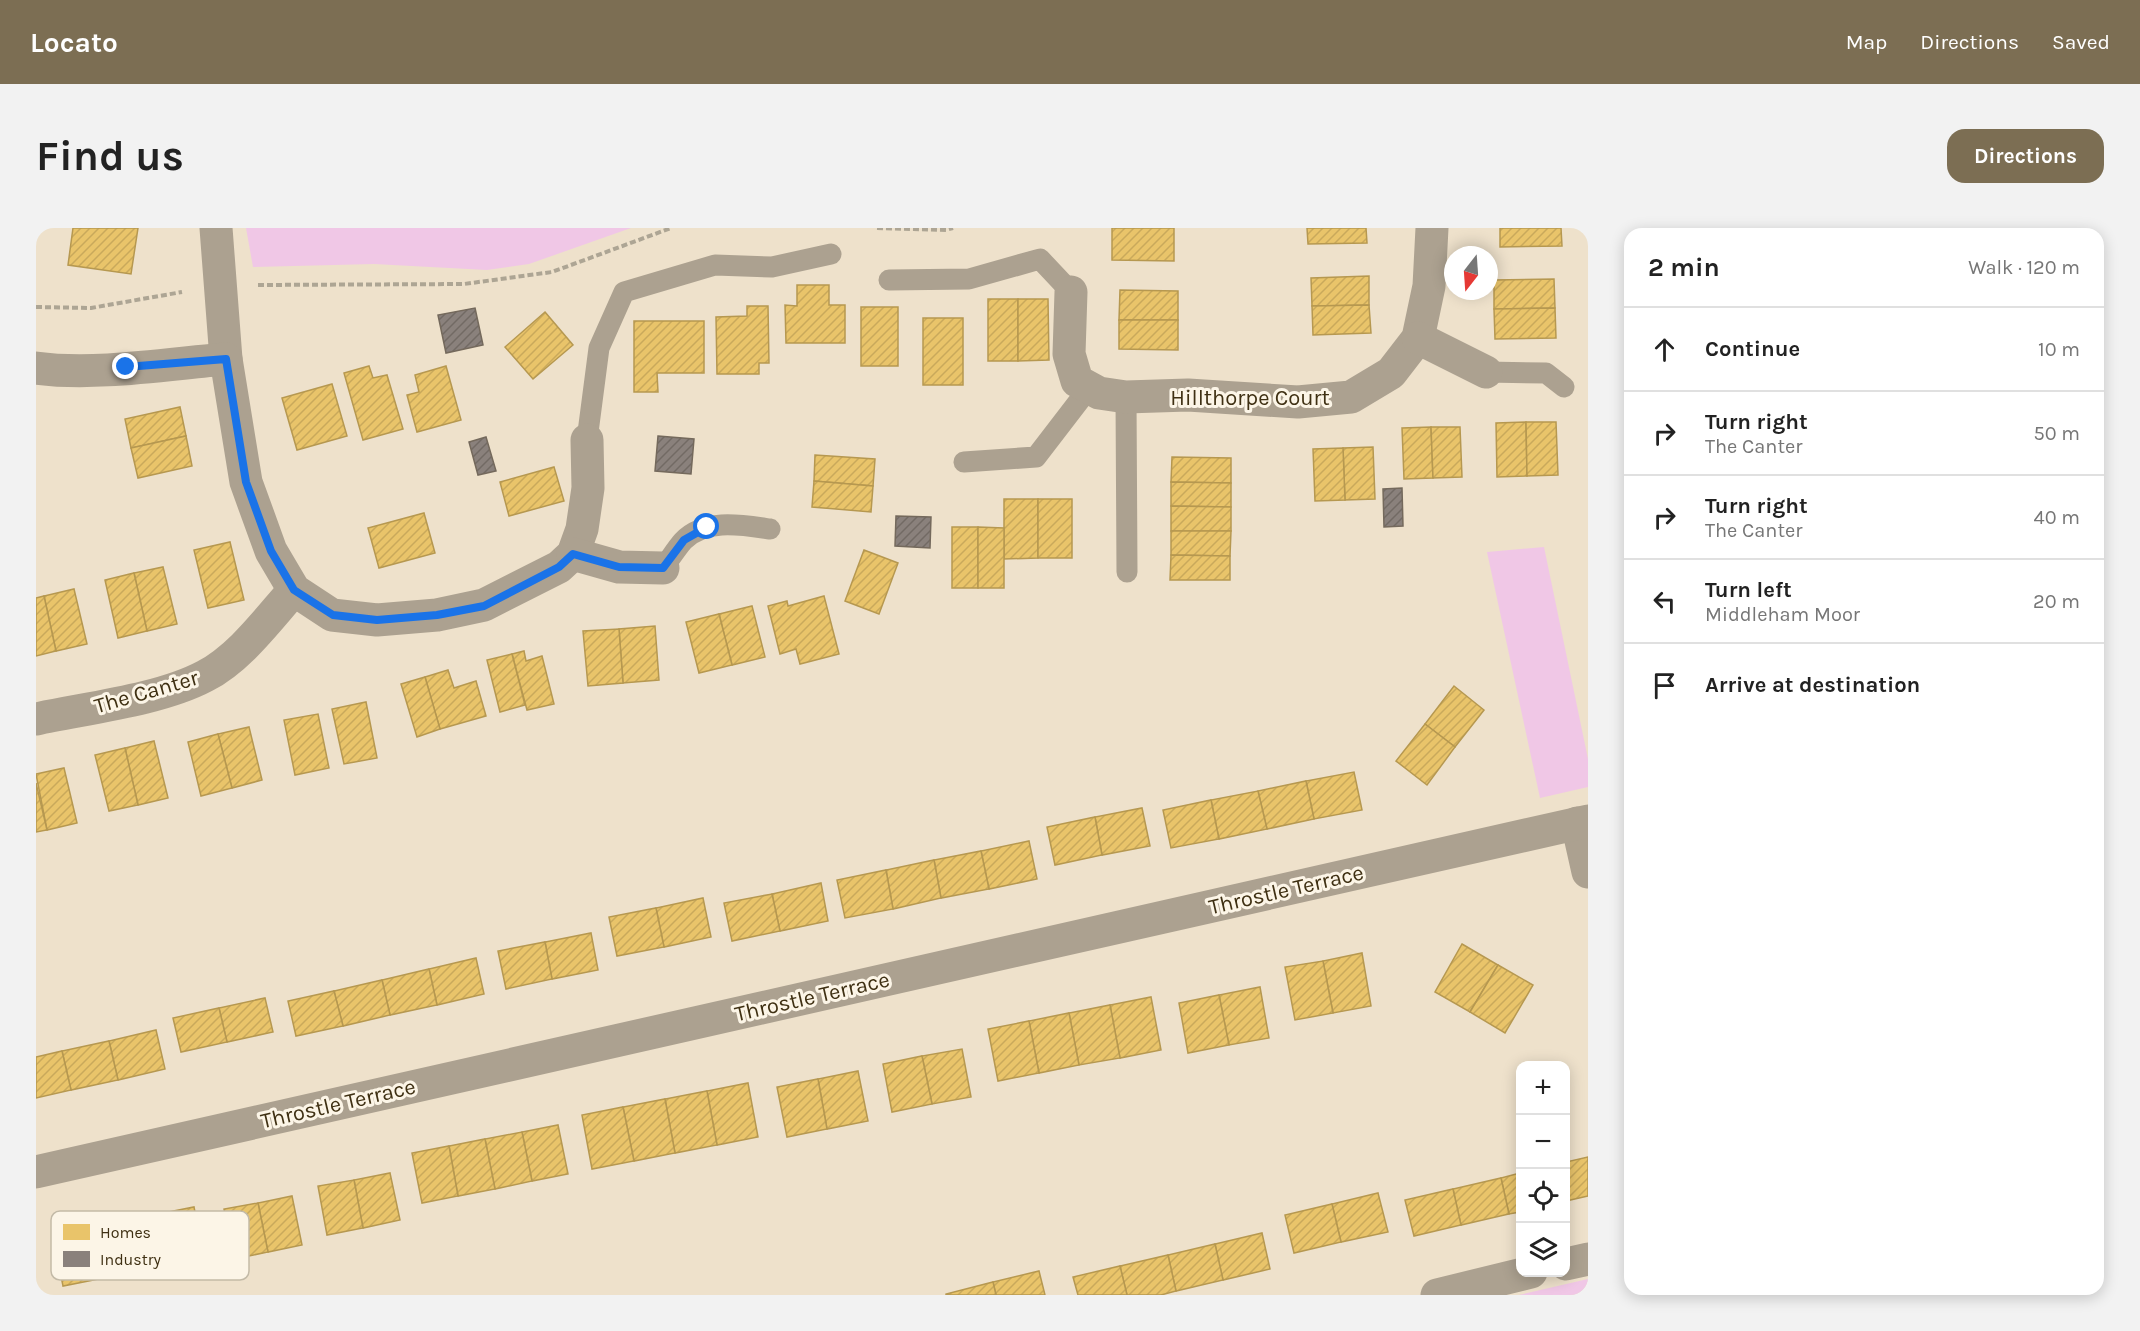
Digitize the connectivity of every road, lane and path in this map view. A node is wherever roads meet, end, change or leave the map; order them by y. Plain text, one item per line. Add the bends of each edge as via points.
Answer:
1 (216, 228) edge
2 (671, 228) edge
3 (878, 228) edge
4 (953, 228) edge
5 (1432, 228) edge
6 (831, 254) dead end
7 (889, 280) dead end
8 (223, 285) junction
9 (1071, 292) joint
10 (36, 307) edge
11 (1418, 338) junction
12 (226, 359) junction
13 (36, 368) edge
14 (1486, 372) joint
15 (1564, 387) dead end
16 (1089, 388) junction
17 (1126, 398) junction
18 (587, 440) joint
19 (964, 462) dead end
20 (770, 529) dead end
21 (573, 554) junction
22 (663, 568) joint
23 (1126, 572) dead end
24 (294, 590) junction
25 (36, 719) edge
26 (1583, 822) edge
27 (1588, 873) edge
28 (36, 1172) edge
29 (1588, 1259) edge
30 (1570, 1263) edge
31 (1516, 1276) edge
32 (1437, 1295) edge

1 - 8 street
2 - 8 path via 552,272 464,284
3 - 4 path
5 - 11 street, Hillthorpe Court via 1429,286
6 - 18 lane via 772,267 715,265 624,292 599,348
7 - 9 lane via 969,279 1040,259
8 - 10 path via 91,308
8 - 12 street
9 - 16 street via 1069,354 1077,381
11 - 14 street
11 - 17 street, Hillthorpe Court via 1391,373 1351,396 1298,402 1188,395
12 - 13 street via 126,367
12 - 24 street via 246,482 271,551
14 - 15 lane via 1546,373
16 - 17 street, Hillthorpe Court
16 - 19 lane via 1036,457
17 - 23 lane
18 - 21 street via 588,488 582,529
20 - 22 lane via 738,524 707,527 684,540
21 - 22 street via 619,567
21 - 24 street via 559,567 484,606 437,615 377,620 333,615
24 - 25 street, The Canter via 234,654 206,676 165,691
26 - 27 street
26 - 28 street, Throstle Terrace
29 - 30 street
31 - 32 street

